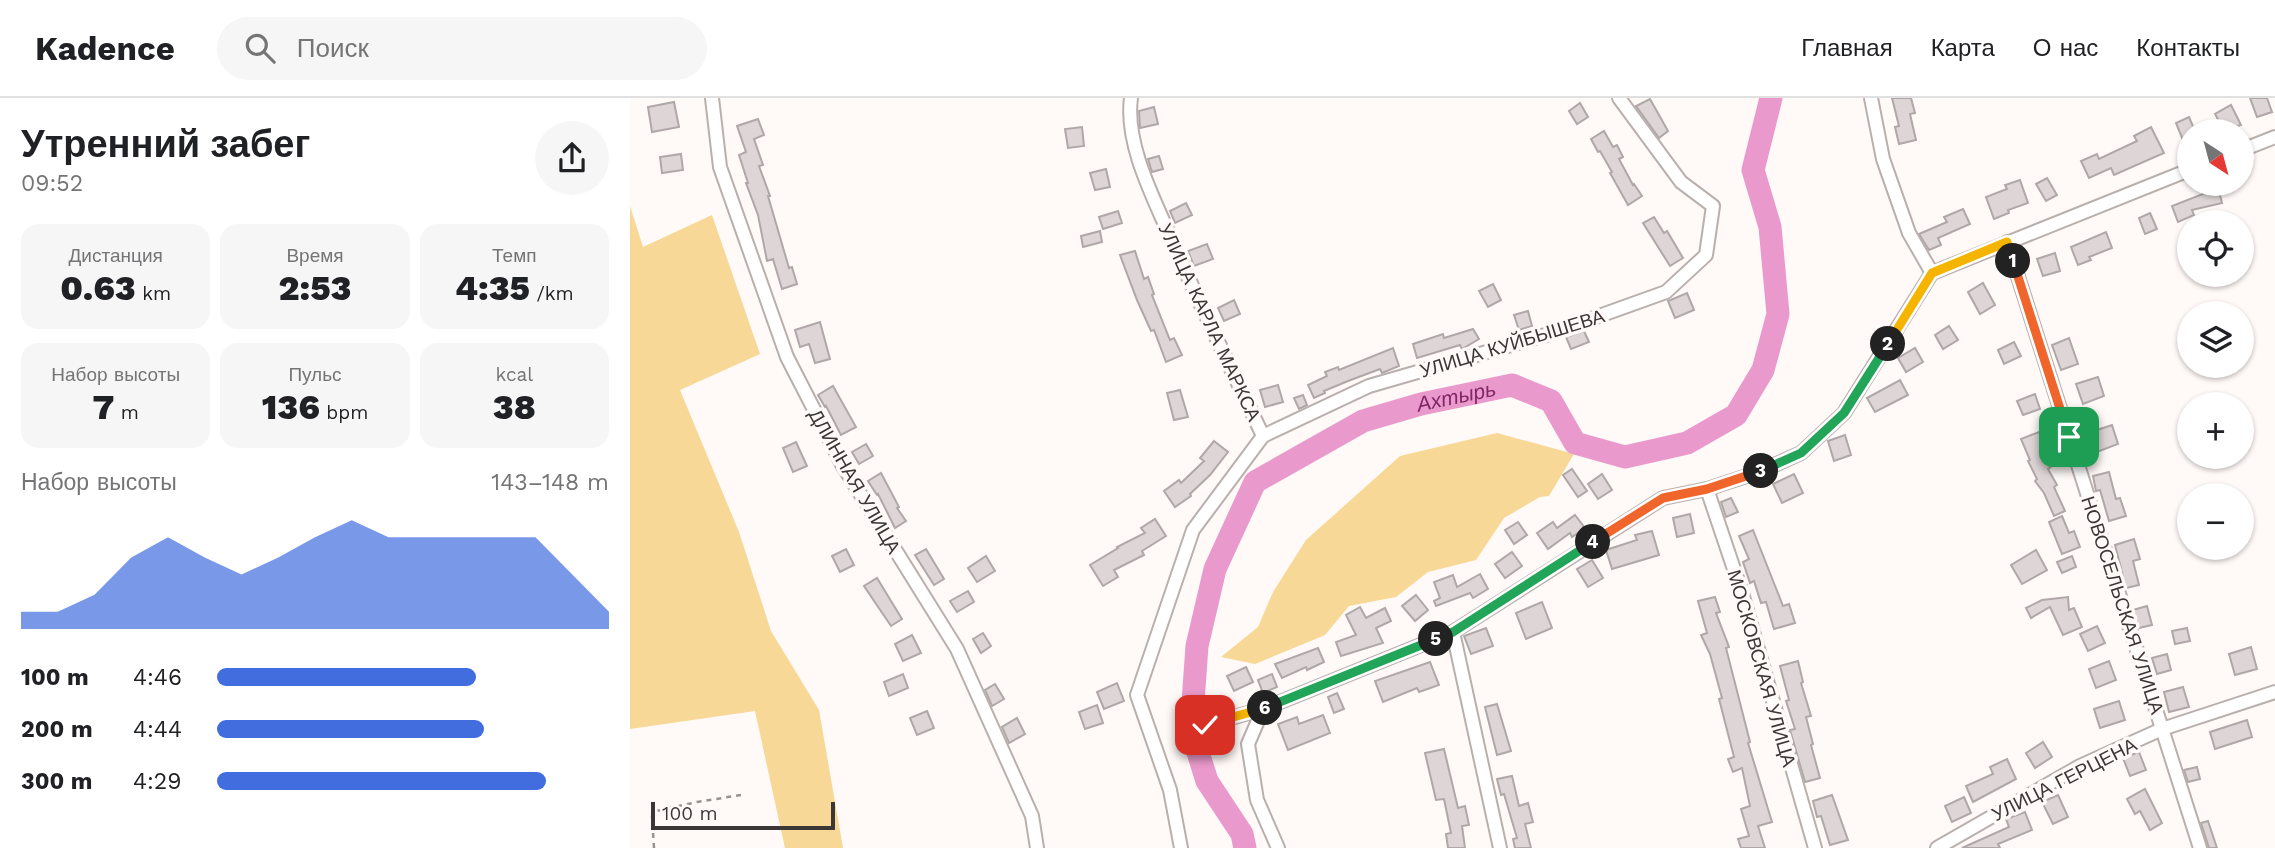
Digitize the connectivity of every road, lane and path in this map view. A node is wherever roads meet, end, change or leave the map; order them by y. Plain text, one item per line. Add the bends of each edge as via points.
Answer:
1 (712, 98) edge
2 (1131, 98) edge
3 (1619, 98) edge
4 (1871, 98) edge
5 (2275, 137) edge
6 (2254, 145) edge
7 (2177, 175) edge
8 (2007, 242) junction
9 (1932, 273) junction
10 (1263, 436) junction
11 (1707, 489) junction
12 (1453, 632) junction
13 (2275, 692) edge
14 (1263, 709) junction
15 (1205, 725) dead end
16 (2162, 729) junction
17 (741, 795) dead end
18 (654, 848) edge
19 (1037, 848) edge
20 (1181, 848) edge
21 (1278, 848) edge
22 (1500, 848) edge
23 (1815, 848) edge
24 (1937, 848) edge
25 (2200, 848) edge

1 - 19 street, ДЛИННАЯ УЛИЦА via 720,167 787,357 843,466 957,649 1032,816
2 - 10 street, УЛИЦА КАРЛА МАРКСА via 1129,112 1141,168
3 - 10 street, УЛИЦА КУЙБЫШЕВА via 1681,182 1713,206 1706,256 1665,292 1549,334 1369,386
4 - 9 street via 1883,159 1909,233
5 - 6 street
7 - 8 street
8 - 9 street
8 - 16 street, НОВОСЕЛЬСКАЯ УЛИЦА
9 - 11 street via 1844,413 1801,453
10 - 20 street, УЛИЦА КАРЛА МАРКСА via 1194,530 1137,695 1170,790
11 - 12 street via 1663,498
11 - 23 street, МОСКОВСКАЯ УЛИЦА via 1742,593
12 - 14 street
12 - 22 street
13 - 16 street, УЛИЦА ГЕРЦЕНА
14 - 15 street
14 - 21 street via 1248,744 1257,800
16 - 24 street, УЛИЦА ГЕРЦЕНА via 2080,766
16 - 25 street, НОВОСЕЛЬСКАЯ УЛИЦА
17 - 18 path via 656,811 652,816

